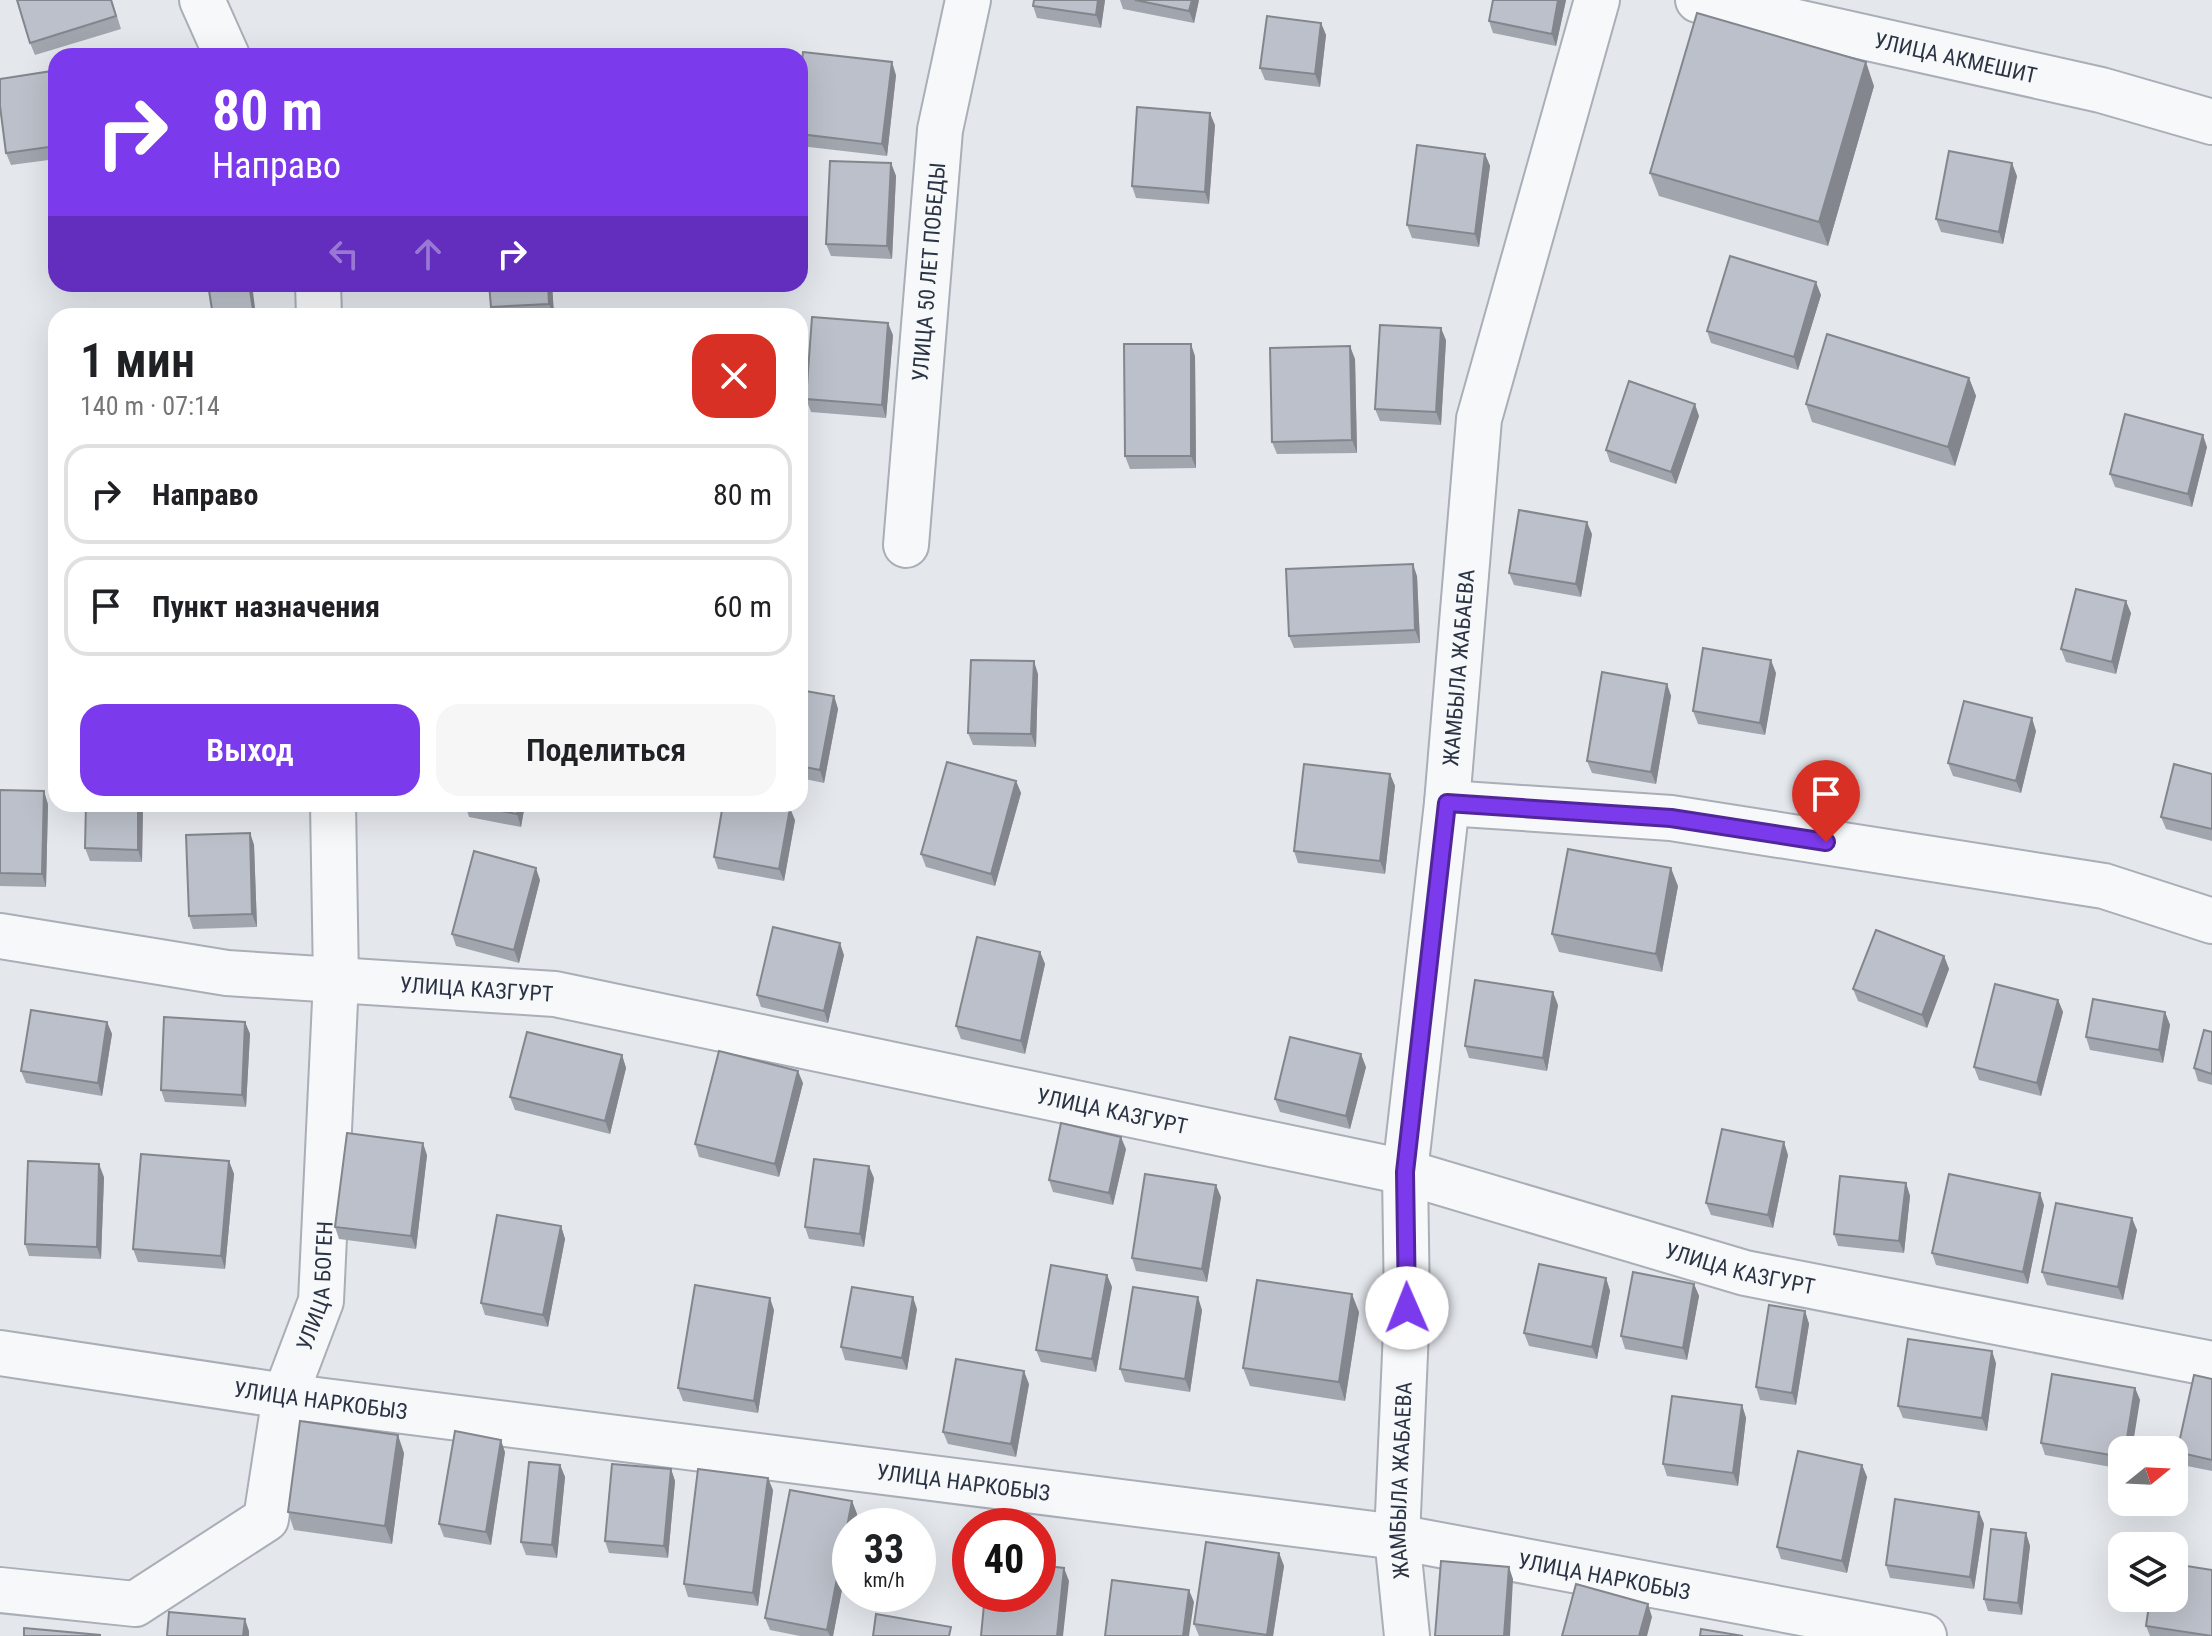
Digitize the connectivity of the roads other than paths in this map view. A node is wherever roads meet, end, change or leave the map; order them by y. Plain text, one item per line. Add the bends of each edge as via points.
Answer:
1 (202, 0) edge
2 (968, 0) edge
3 (1597, 0) edge
4 (1698, 0) edge
5 (223, 48) edge
6 (2212, 122) edge
7 (906, 545) dead end
8 (1447, 803) junction
9 (333, 812) edge
10 (2212, 921) edge
11 (0, 936) edge
12 (336, 980) junction
13 (1405, 1172) junction
14 (0, 1353) edge
15 (2212, 1364) edge
16 (285, 1396) junction
17 (1397, 1537) junction
18 (0, 1590) edge
19 (1407, 1636) edge
20 (1924, 1636) edge

1 - 5 street
2 - 7 street, УЛИЦА 50 ЛЕТ ПОБЕДЫ via 940,130
3 - 8 street, ЖАМБЫЛА ЖАБАЕВА via 1479,419
4 - 6 street, УЛИЦА АКМЕШИТ via 2101,90
8 - 10 street via 1671,818 2104,886
8 - 13 street, ЖАМБЫЛА ЖАБАЕВА
9 - 12 street, УЛИЦА БОГЕН
11 - 12 street, УЛИЦА КАЗГУРТ via 227,973
12 - 13 street, УЛИЦА КАЗГУРТ via 555,994
12 - 16 street, УЛИЦА БОГЕН via 321,1301
13 - 15 street, УЛИЦА КАЗГУРТ via 1745,1273
13 - 17 street, ЖАМБЫЛА ЖАБАЕВА via 1407,1308
14 - 16 street, УЛИЦА НАРКОБЫЗ
16 - 17 street, УЛИЦА НАРКОБЫЗ
16 - 18 street, УЛИЦА БОГЕН via 266,1519 135,1604
17 - 19 street, ЖАМБЫЛА ЖАБАЕВА
17 - 20 street, УЛИЦА НАРКОБЫЗ

